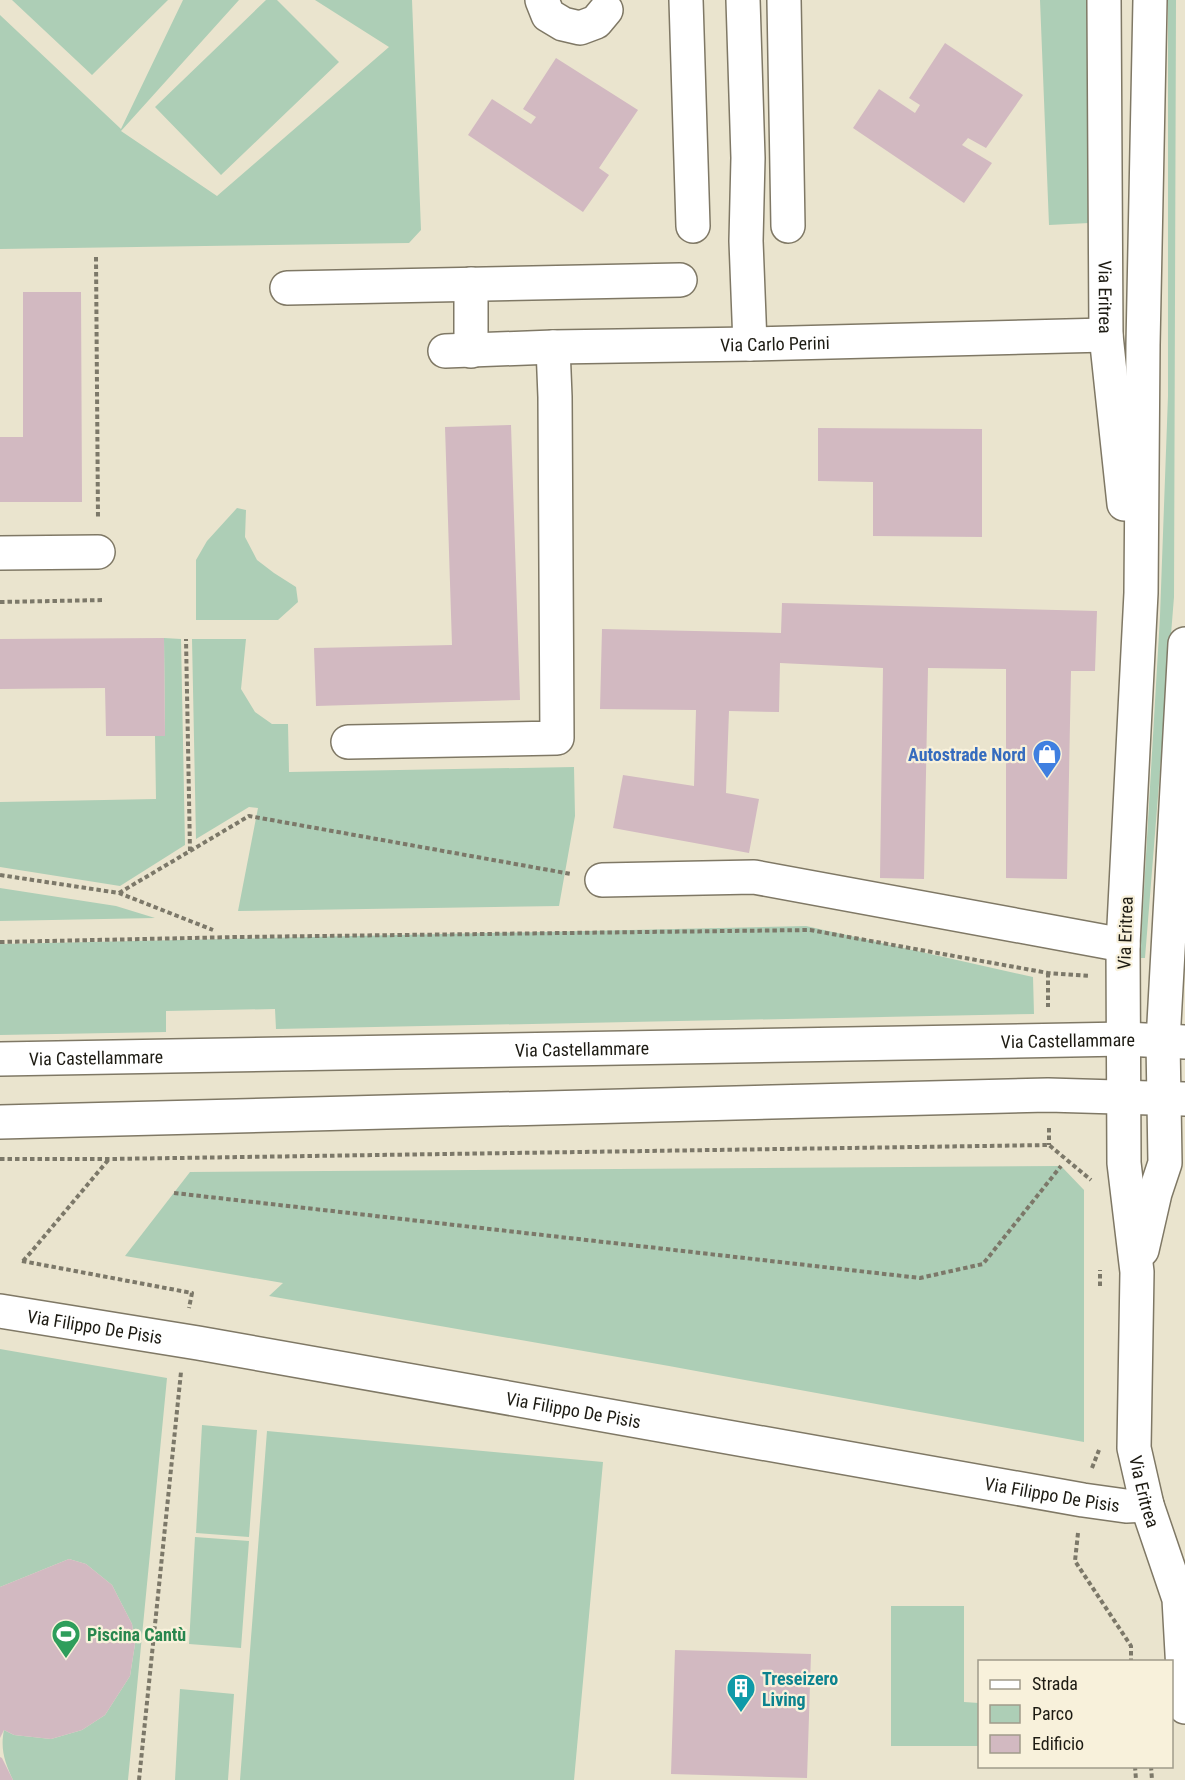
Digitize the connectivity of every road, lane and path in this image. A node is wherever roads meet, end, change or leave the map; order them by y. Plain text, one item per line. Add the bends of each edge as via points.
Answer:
1 (542, 0) edge
2 (686, 0) edge
3 (743, 0) edge
4 (784, 0) edge
5 (1104, 0) edge
6 (1150, 0) edge
7 (606, 10) dead end
8 (748, 158) junction
9 (787, 158) junction
10 (693, 226) dead end
11 (788, 226) dead end
12 (96, 256) dead end
13 (680, 280) dead end
14 (471, 284) junction
15 (287, 288) dead end
16 (1106, 335) junction
17 (750, 344) junction
18 (553, 346) junction
19 (555, 390) junction
20 (533, 538) dead end
21 (98, 552) joint
22 (0, 554) edge
23 (1141, 593) junction
24 (105, 600) dead end
25 (0, 602) edge
26 (186, 639) dead end
27 (1185, 644) edge
28 (348, 742) dead end
29 (190, 851) junction
30 (0, 874) edge
31 (591, 878) joint
32 (119, 893) junction
33 (213, 930) dead end
34 (0, 942) edge
35 (1124, 945) junction
36 (1176, 960) edge
37 (1095, 977) dead end
38 (1125, 1039) junction
39 (1174, 1042) edge
40 (0, 1059) edge
41 (1123, 1097) junction
42 (1174, 1098) edge
43 (0, 1122) edge
44 (0, 1159) edge
45 (109, 1159) junction
46 (1061, 1166) dead end
47 (1092, 1181) dead end
48 (174, 1193) dead end
49 (1100, 1268) dead end
50 (1137, 1272) junction
51 (1100, 1291) dead end
52 (0, 1311) edge
53 (188, 1318) dead end
54 (182, 1363) dead end
55 (1099, 1440) dead end
56 (1089, 1476) dead end
57 (1147, 1505) junction
58 (1078, 1529) dead end
59 (1131, 1660) edge
60 (1185, 1707) edge
61 (139, 1780) edge

1 - 7 street via 548,15 580,28 596,22
2 - 10 street
3 - 8 street
4 - 9 street
5 - 16 street, Via Eritrea
6 - 23 street, Via Eritrea
8 - 9 street
8 - 17 street
9 - 11 street
12 - 21 path
13 - 14 street
14 - 15 street
14 - 18 street, Via Carlo Perini via 458,351
16 - 17 street, Via Carlo Perini
16 - 23 street, Via Eritrea via 1122,496
17 - 18 street, Via Carlo Perini
18 - 19 street
19 - 20 street via 534,447
19 - 28 street via 557,738
21 - 22 street
23 - 35 street, Via Eritrea
24 - 25 path
26 - 29 path
27 - 36 street, Via Eritrea
29 - 31 path via 249,816
29 - 32 path
30 - 32 path
31 - 35 street via 754,877
32 - 33 path
34 - 37 path via 810,930 1048,973
35 - 38 street, Via Eritrea
36 - 39 street, Via Eritrea
38 - 39 street, Via Castellammare
38 - 40 street, Via Castellammare
38 - 41 street, Via Eritrea
39 - 42 street, Via Eritrea
41 - 42 street
41 - 43 street via 1048,1095
41 - 50 street, Via Eritrea via 1124,1163
42 - 50 street, Via Eritrea via 1164,1163
44 - 45 path
45 - 47 path via 1049,1145
45 - 53 path via 22,1261 192,1293
46 - 48 path via 982,1264 920,1278
49 - 51 path
50 - 57 street, Via Eritrea via 1134,1448
52 - 57 street, Via Filippo De Pisis via 1106,1504
54 - 61 path
55 - 56 path via 1099,1452
57 - 60 street, Via Eritrea via 1179,1599
58 - 59 path via 1076,1561 1131,1646

